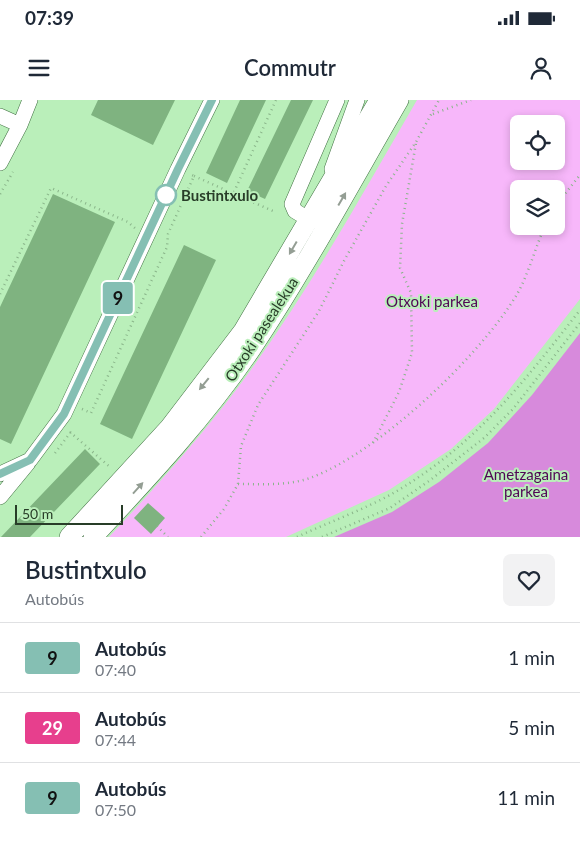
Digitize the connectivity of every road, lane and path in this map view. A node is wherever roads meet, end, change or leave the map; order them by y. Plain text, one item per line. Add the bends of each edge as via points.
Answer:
1 (30, 100) edge
2 (212, 100) edge
3 (276, 100) edge
4 (337, 100) edge
5 (357, 100) edge
6 (379, 100) edge
7 (400, 100) edge
8 (439, 100) edge
9 (471, 100) edge
10 (433, 114) junction
11 (0, 116) edge
12 (20, 125) junction
13 (416, 142) junction
14 (0, 163) edge
15 (580, 175) edge
16 (194, 176) dead end
17 (234, 192) junction
18 (325, 193) junction
19 (565, 194) edge
20 (273, 211) dead end
21 (310, 220) junction
22 (541, 235) edge
23 (146, 238) junction
24 (167, 247) dead end
25 (0, 294) edge
26 (580, 310) edge
27 (580, 323) edge
28 (71, 432) dead end
29 (372, 445) junction
30 (30, 460) junction
31 (116, 473) dead end
32 (0, 474) edge
33 (238, 484) junction
34 (0, 497) edge
35 (158, 526) dead end
36 (69, 537) edge
37 (93, 537) edge
38 (168, 537) edge
39 (201, 537) edge
40 (297, 537) edge
41 (322, 537) edge

1 - 12 street
2 - 23 street
3 - 17 path
4 - 21 street via 292,204 295,211
5 - 18 street, Otxoki pasealekua
6 - 18 main road, Otxoki pasealekua
37 -> 7 main road, Otxoki pasealekua via 182,439 251,349
8 - 10 path
9 - 10 path
10 - 13 path
11 - 12 street
12 - 14 street
13 - 29 path via 402,224 400,268 411,293 412,353 399,392
13 - 33 path via 382,194 319,310 258,405 242,446
15 - 19 path
16 - 17 path
17 - 20 path
18 - 21 main road, Otxoki pasealekua
21 -> 36 main road, Otxoki pasealekua via 268,292 211,375 169,428
22 - 29 path via 516,296 492,329 451,375
23 - 24 path
23 - 25 path via 128,222 51,188
23 - 30 street via 64,414
26 - 40 path via 495,414 460,448 396,492
27 - 41 path via 513,409 484,438 390,508
28 - 31 path
29 - 33 path via 308,479 276,484
30 - 32 street
30 - 34 street
33 - 39 path via 224,509
35 - 38 path

